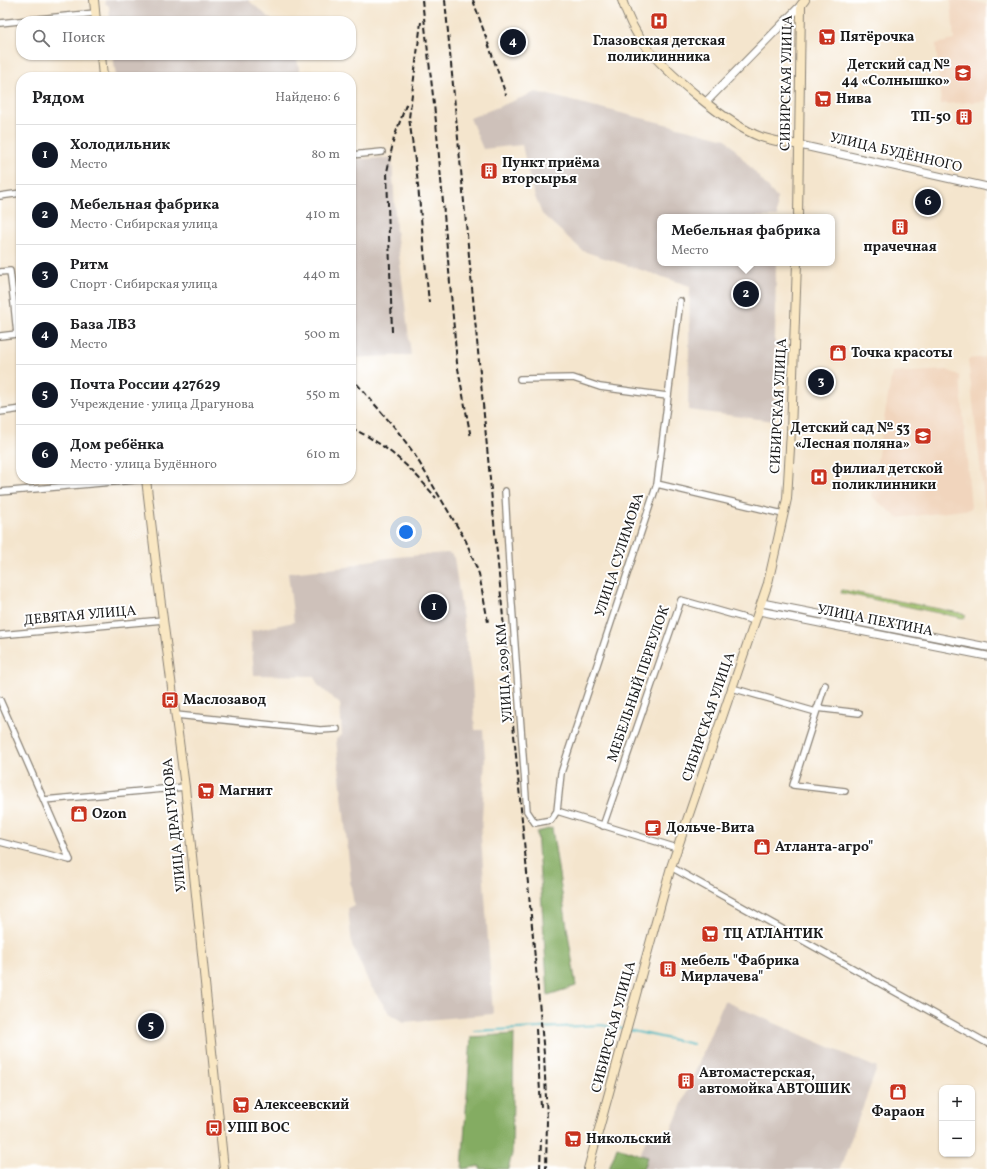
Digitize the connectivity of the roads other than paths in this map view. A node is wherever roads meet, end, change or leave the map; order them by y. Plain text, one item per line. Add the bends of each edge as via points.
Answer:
1 (94, 0) edge
2 (622, 0) edge
3 (803, 2) edge
4 (96, 16) edge
5 (16, 22) edge
6 (0, 23) edge
7 (101, 60) edge
8 (103, 72) edge
9 (706, 102) junction
10 (800, 145) junction
11 (382, 152) dead end
12 (356, 155) edge
13 (987, 187) edge
14 (16, 194) edge
15 (0, 196) edge
16 (798, 214) edge
17 (797, 266) edge
18 (0, 272) edge
19 (680, 301) dead end
20 (14, 304) joint
21 (16, 324) edge
22 (16, 334) edge
23 (0, 336) edge
24 (520, 379) dead end
25 (667, 396) junction
26 (16, 410) edge
27 (0, 412) edge
28 (90, 484) edge
29 (147, 484) edge
30 (657, 484) junction
31 (505, 491) dead end
32 (0, 492) edge
33 (784, 514) junction
34 (762, 603) junction
35 (759, 611) junction
36 (163, 620) junction
37 (755, 621) junction
38 (0, 635) edge
39 (987, 647) edge
40 (987, 656) edge
41 (825, 685) dead end
42 (732, 688) junction
43 (0, 700) edge
44 (816, 710) junction
45 (859, 713) dead end
46 (176, 715) junction
47 (337, 729) dead end
48 (185, 787) junction
49 (846, 791) dead end
50 (44, 800) junction
51 (557, 811) junction
52 (602, 826) junction
53 (0, 842) edge
54 (677, 848) junction
55 (671, 867) junction
56 (987, 1043) edge
57 (224, 1169) edge
58 (588, 1169) edge

1 - 4 main road
2 - 9 main road via 631,24 644,44
3 - 9 street
3 - 10 main road, СИБИРСКАЯ УЛИЦА
5 - 6 street
7 - 8 main road
9 - 10 main road via 748,131 762,137
10 - 13 street, УЛИЦА БУДЁННОГО
10 - 16 main road, СИБИРСКАЯ УЛИЦА
11 - 12 street
14 - 15 street
17 - 33 main road, СИБИРСКАЯ УЛИЦА via 791,431
18 - 20 street via 10,271
19 - 25 street, УЛИЦА СУЛИМОВА
20 - 21 street
22 - 23 street
24 - 25 street via 573,378 600,387
25 - 30 street, УЛИЦА СУЛИМОВА
26 - 27 street
28 - 32 street
29 - 36 main road, УЛИЦА ДРАГУНОВА
30 - 33 street
30 - 51 street, УЛИЦА СУЛИМОВА via 561,773
31 - 51 street, УЛИЦА 209 КМ via 527,811 535,823 551,820
33 - 34 main road, СИБИРСКАЯ УЛИЦА
34 - 35 main road, СИБИРСКАЯ УЛИЦА
34 - 39 street, УЛИЦА ПЕХТИНА
35 - 37 main road, СИБИРСКАЯ УЛИЦА
35 - 40 street, УЛИЦА ПЕХТИНА
36 - 38 street, ДЕВЯТАЯ УЛИЦА
36 - 46 main road, УЛИЦА ДРАГУНОВА
37 - 42 main road, СИБИРСКАЯ УЛИЦА
37 - 52 street, МЕБЕЛЬНЫЙ ПЕРЕУЛОК via 681,600
41 - 44 street
42 - 44 street
42 - 54 main road, СИБИРСКАЯ УЛИЦА
43 - 50 street
44 - 45 street
44 - 49 street via 792,785
46 - 47 street via 320,730
46 - 48 main road, УЛИЦА ДРАГУНОВА
48 - 50 street
48 - 57 main road, УЛИЦА ДРАГУНОВА
50 - 53 street via 70,860
51 - 52 street
52 - 54 street
54 - 55 main road, СИБИРСКАЯ УЛИЦА
55 - 56 street
55 - 58 main road, СИБИРСКАЯ УЛИЦА

